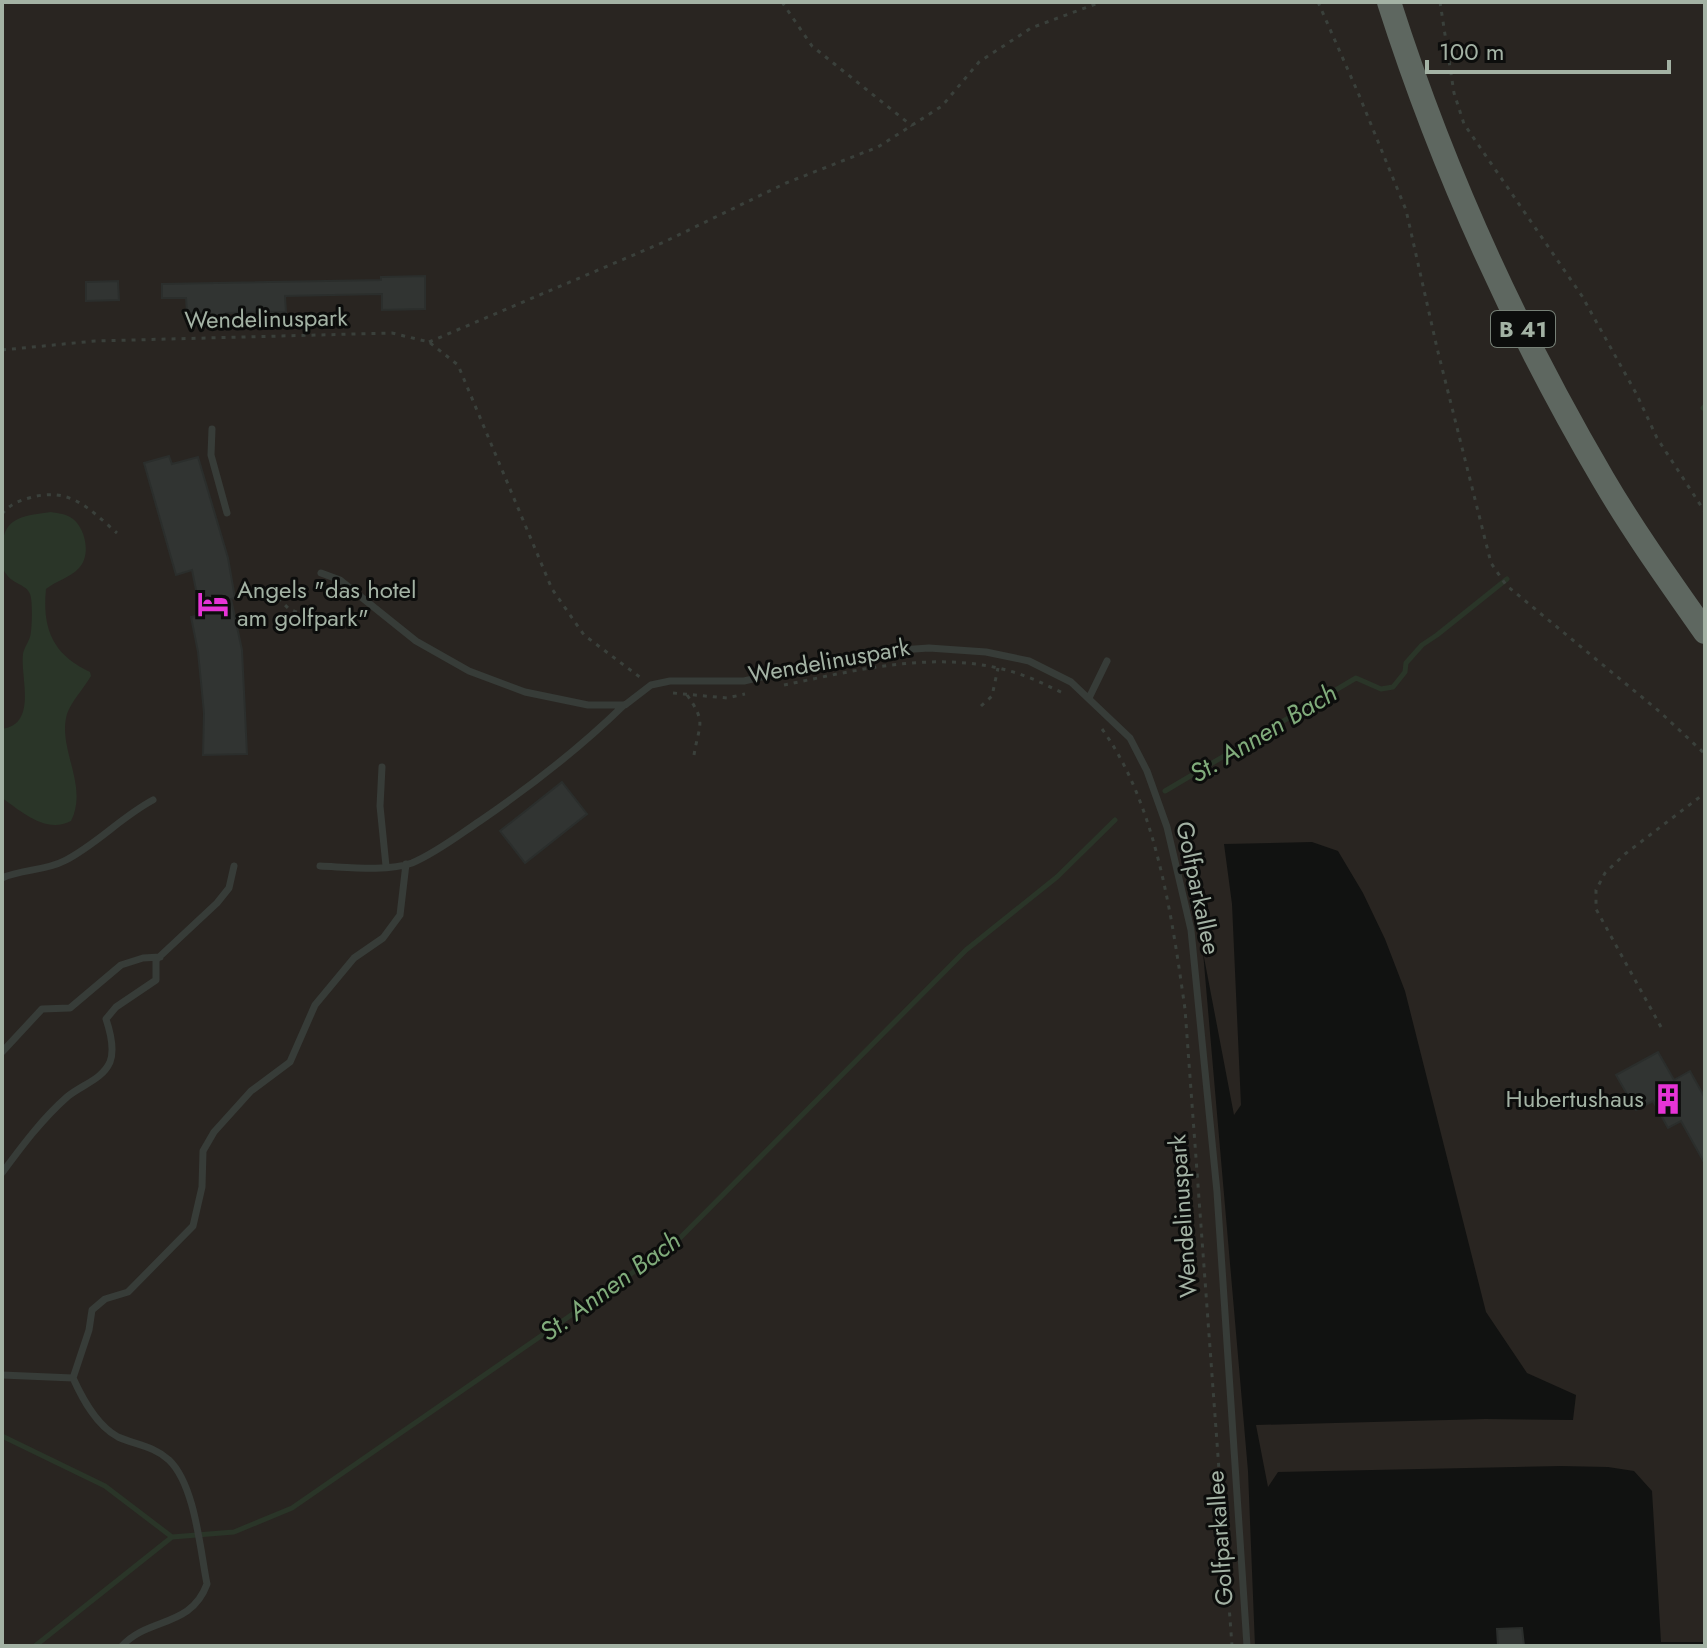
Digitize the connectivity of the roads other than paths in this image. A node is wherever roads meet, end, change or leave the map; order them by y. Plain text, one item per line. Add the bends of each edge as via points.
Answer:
1 (1389, 2) edge
2 (212, 429) dead end
3 (227, 513) dead end
4 (321, 573) dead end
5 (1705, 632) edge
6 (1107, 661) dead end
7 (1089, 698) junction
8 (625, 705) junction
9 (382, 767) dead end
10 (153, 800) dead end
11 (406, 864) junction
12 (234, 866) dead end
13 (320, 866) dead end
14 (386, 866) junction
15 (2, 878) edge
16 (160, 957) junction
17 (2, 1052) edge
18 (2, 1173) edge
19 (2, 1375) edge
20 (73, 1378) junction
21 (122, 1646) edge
22 (1247, 1646) edge

1 - 5 highway, B 41 via 1415,83 1474,229 1544,372 1604,481
2 - 3 lane via 211,455
4 - 8 lane via 340,580 416,641 469,671 525,692 588,705
6 - 7 lane
7 - 8 lane, Golfparkallee via 1071,682 1029,661 929,648 871,652 744,681 670,681 651,685
7 - 22 lane, Golfparkallee via 1130,738 1147,771 1167,827 1191,930 1217,1192
8 - 11 lane via 521,792 447,844
9 - 14 lane
10 - 15 lane via 59,864
11 - 14 lane
11 - 20 lane via 400,915 315,1005 290,1062 251,1091 214,1132 203,1151 193,1226 128,1292 105,1299 92,1310
12 - 16 lane via 229,888 217,903
13 - 14 lane
16 - 17 lane via 121,965 70,1008 42,1009
16 - 18 lane via 156,980 106,1019 110,1061 95,1080 69,1095
19 - 20 lane
20 - 21 lane via 104,1427 171,1462 187,1488 207,1584 201,1599 182,1616

